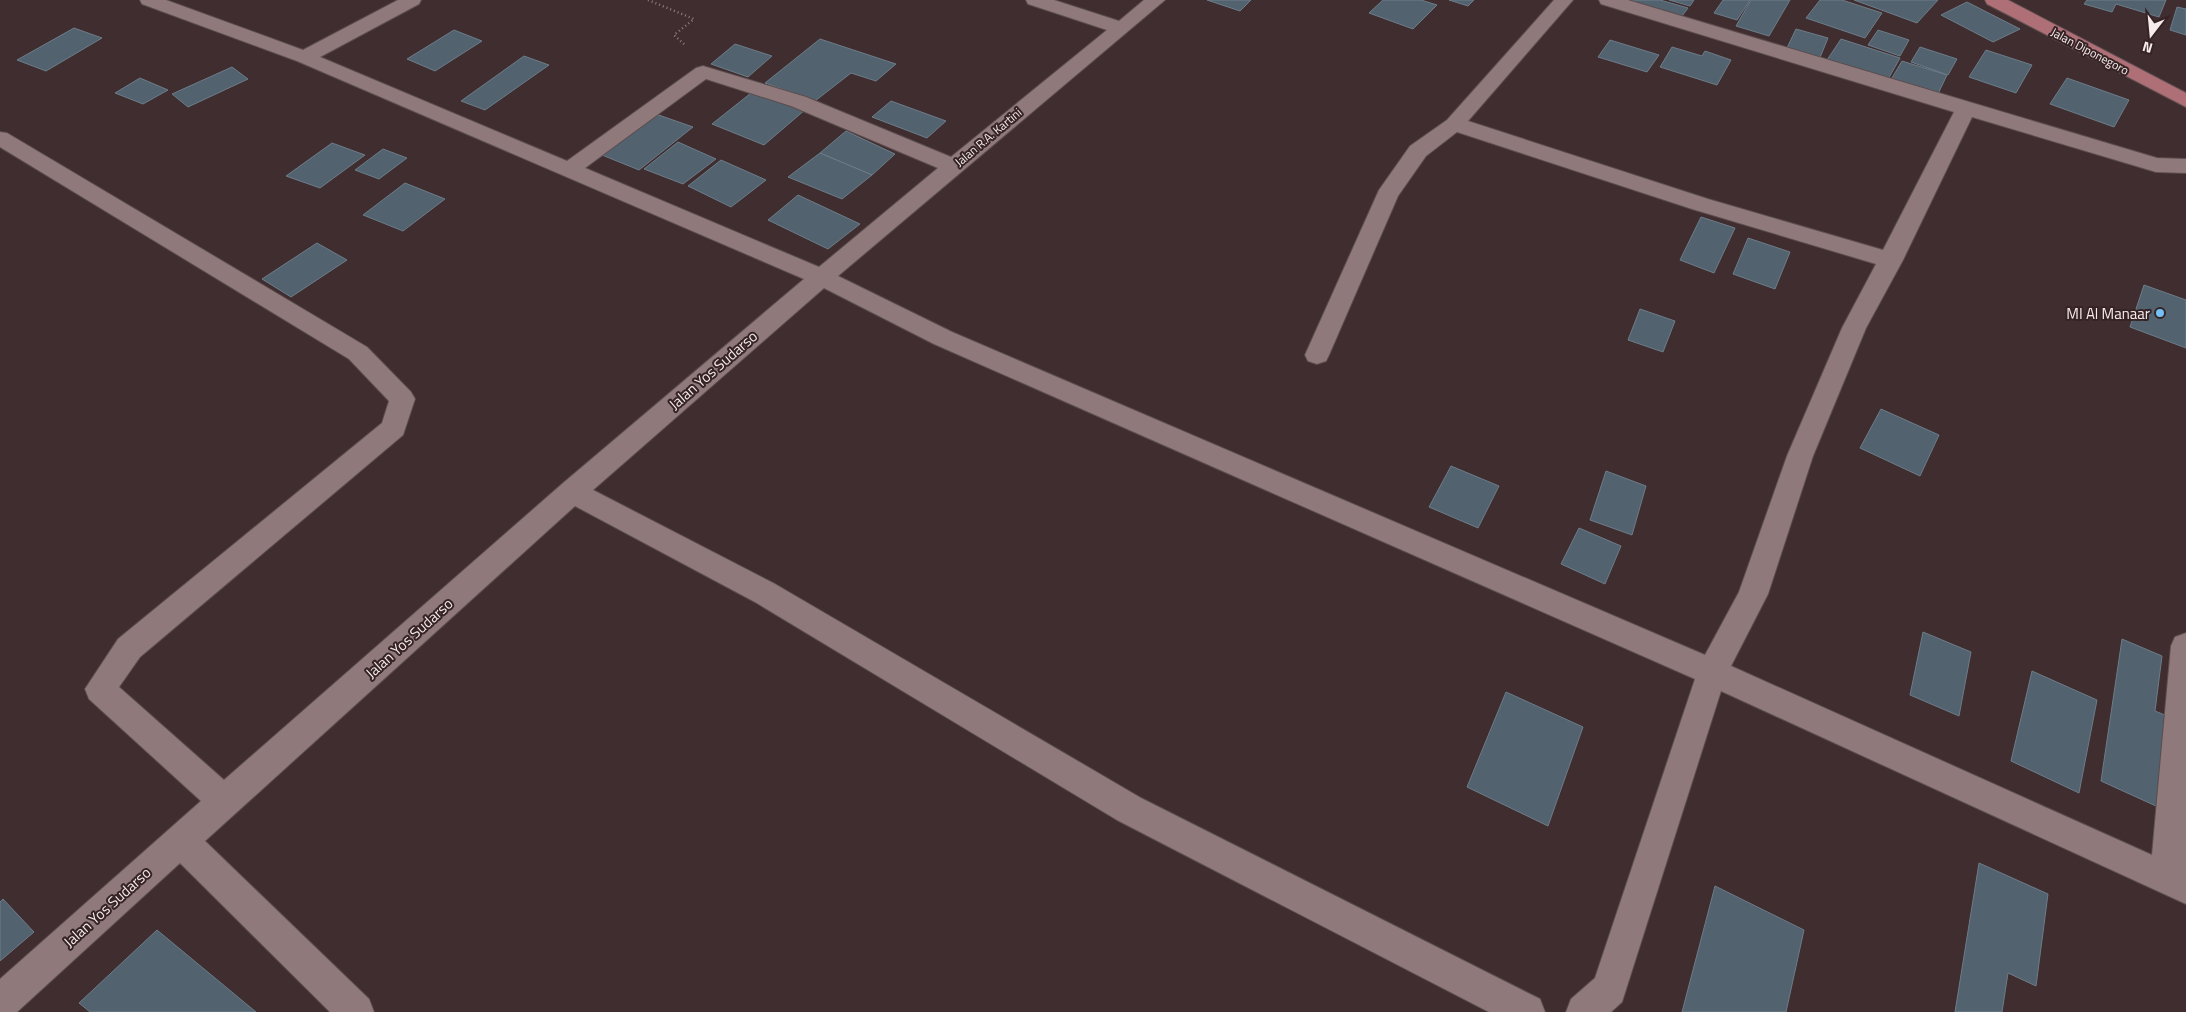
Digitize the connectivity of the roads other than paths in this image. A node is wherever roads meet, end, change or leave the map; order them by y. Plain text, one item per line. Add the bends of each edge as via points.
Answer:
1 (149, 0) edge
2 (412, 0) edge
3 (1034, 0) edge
4 (1156, 0) edge
5 (1564, 0) edge
6 (1608, 0) edge
7 (1994, 0) edge
8 (1121, 28) junction
9 (304, 57) junction
10 (2186, 101) edge
11 (1966, 109) junction
12 (1454, 124) junction
13 (0, 138) edge
14 (953, 166) junction
15 (2186, 166) edge
16 (569, 170) junction
17 (1891, 260) junction
18 (821, 276) junction
19 (1317, 355) dead end
20 (572, 492) junction
21 (2186, 646) edge
22 (1712, 672) junction
23 (225, 802) junction
24 (181, 841) junction
25 (2176, 883) edge
26 (0, 1003) edge
27 (356, 1012) edge
28 (1527, 1012) edge
29 (1584, 1012) edge

1 - 9 street
2 - 9 street
3 - 8 street
4 - 8 street, Jalan R.A. Kartini
5 - 12 street
6 - 11 street
7 - 10 main road, Jalan Diponegoro
8 - 14 street, Jalan R.A. Kartini
9 - 16 street
11 - 15 street via 2156,165
11 - 17 street
12 - 17 street via 1700,204
12 - 19 street via 1418,151 1387,195
13 - 23 street via 358,353 402,399 394,428 129,648 100,689
14 - 16 street via 810,106 759,87 703,72
14 - 18 street, Jalan R.A. Kartini
16 - 18 street
17 - 22 street via 1854,328 1800,456 1753,594
18 - 20 street, Jalan Yos Sudarso
18 - 22 street via 943,338
20 - 23 street, Jalan Yos Sudarso
20 - 28 street via 765,593 1129,809
21 - 25 street
22 - 25 street
22 - 29 street via 1608,989
23 - 24 street, Jalan Yos Sudarso
24 - 26 street, Jalan Yos Sudarso
24 - 27 street

